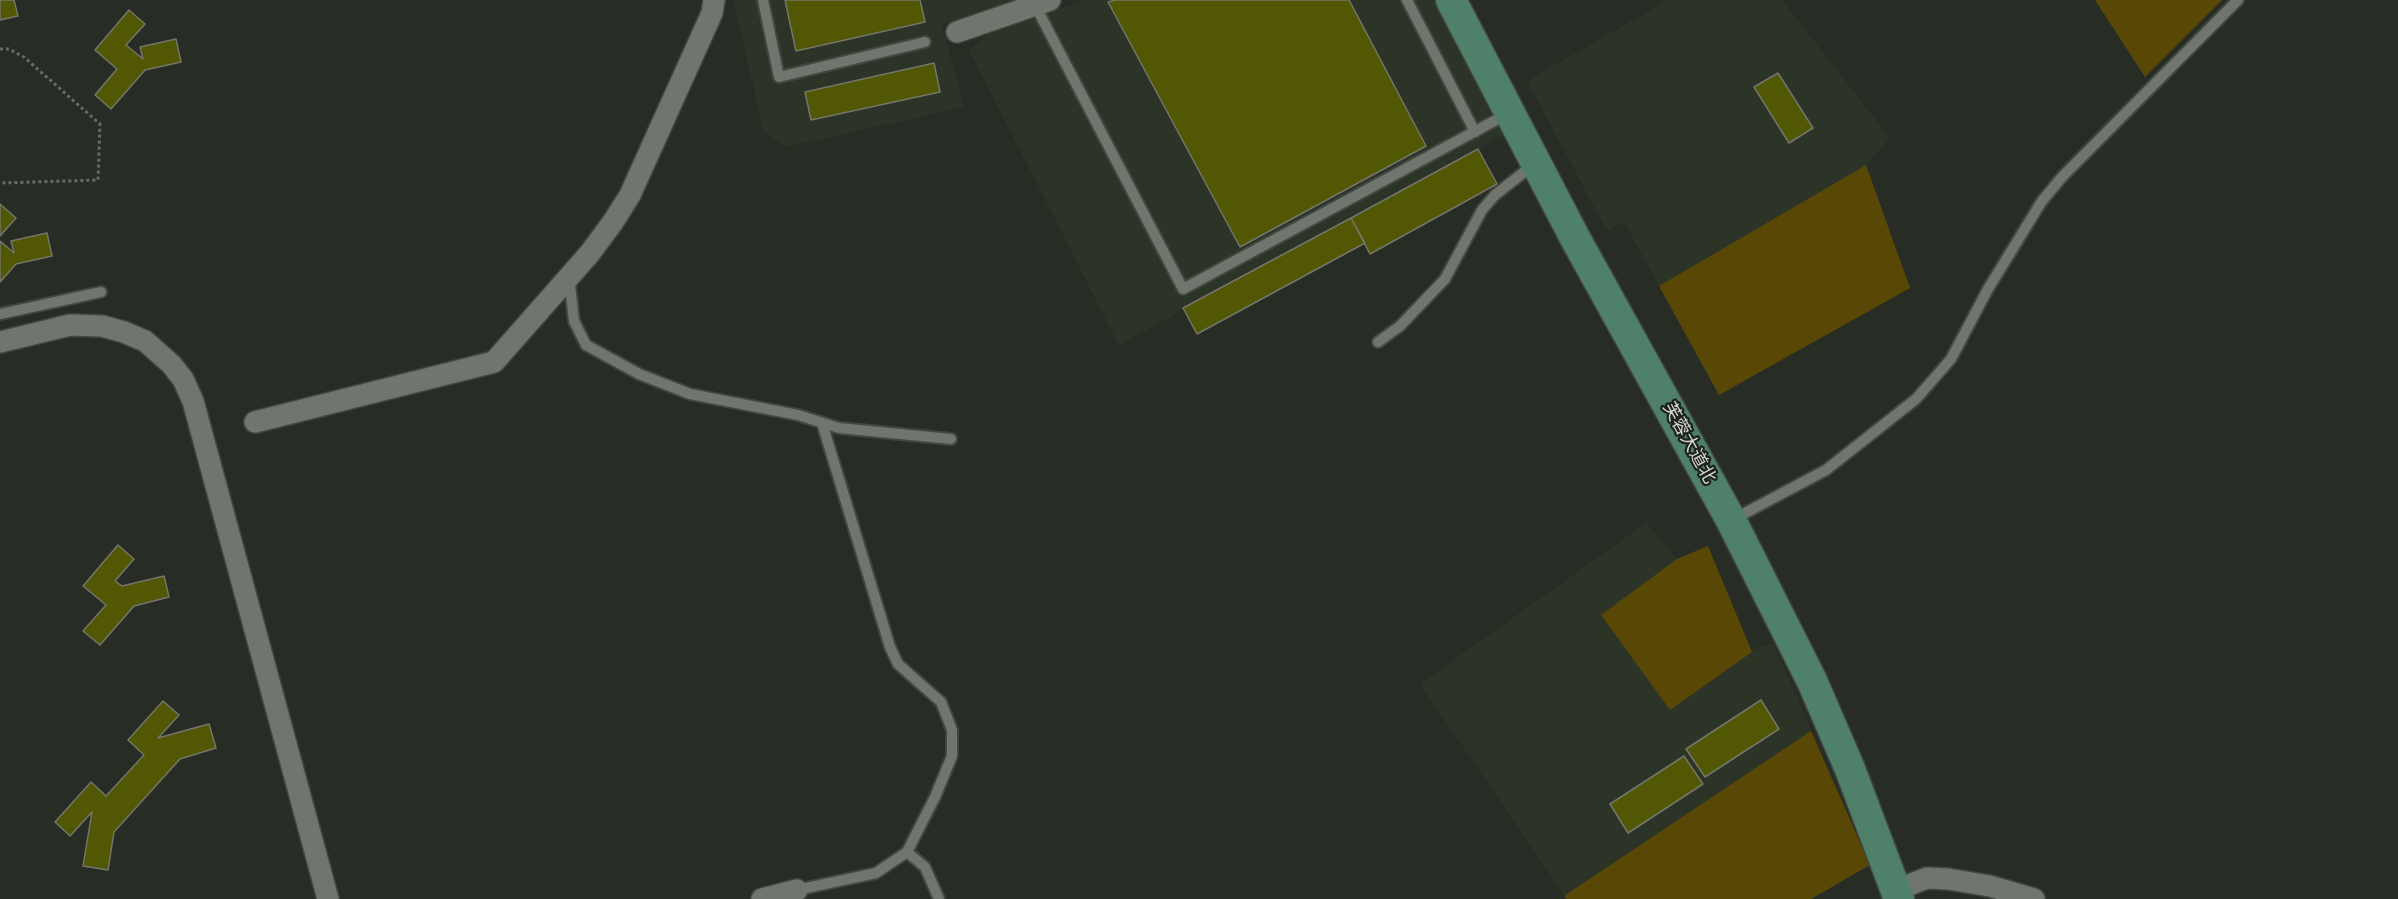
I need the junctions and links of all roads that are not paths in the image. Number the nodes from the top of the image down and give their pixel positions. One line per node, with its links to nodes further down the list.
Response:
1 (714, 0): 12 (street)
2 (763, 0): 8 (lane)
3 (1407, 0): 10 (lane)
4 (1451, 0): 9 (main road, 芙蓉大道北)
5 (2238, 0): 20 (lane)
6 (1043, 2): 7 (street); 10 (lane)
7 (957, 32)
8 (925, 42)
9 (1510, 113): 10 (lane); 11 (main road, 芙蓉大道北)
10 (1475, 132)
11 (1536, 163): 16 (lane); 20 (main road, 芙蓉大道北)
12 (569, 276): 17 (street); 18 (lane)
13 (101, 292): 14 (lane)
14 (0, 314)
15 (0, 342): 24 (street)
16 (1378, 342)
17 (255, 422)
18 (822, 423): 19 (lane); 21 (lane)
19 (951, 439)
20 (1731, 520): 23 (main road, 芙蓉大道北)
21 (907, 852): 22 (lane); 26 (lane)
22 (797, 890): 25 (street)
23 (1898, 894): 27 (street)
24 (328, 899)
25 (762, 899)
26 (939, 899)
27 (2034, 899)

